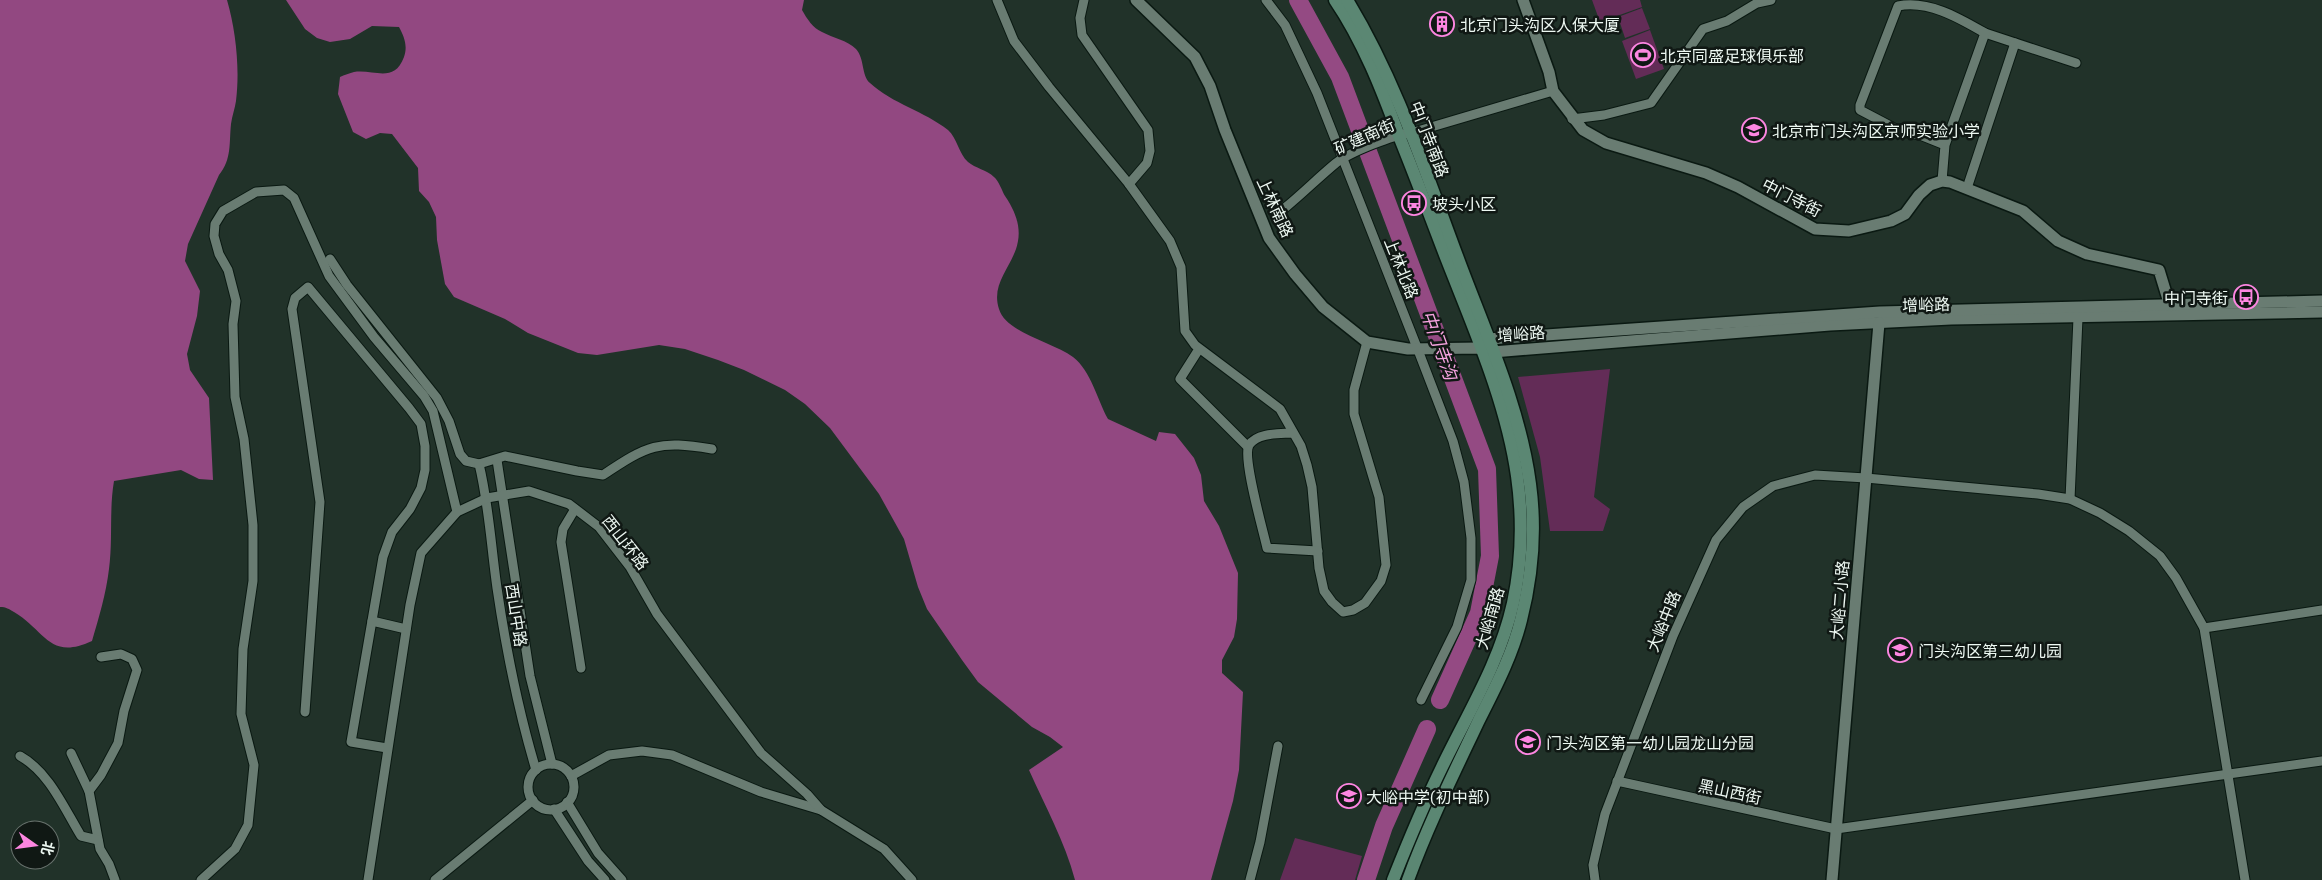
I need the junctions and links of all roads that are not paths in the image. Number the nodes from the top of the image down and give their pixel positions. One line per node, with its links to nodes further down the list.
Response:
1 (997, 0): 18 (street)
2 (1084, 0): 18 (street)
3 (1136, 0): 27 (street, 上林南路)
4 (1266, 0): 16 (street, 上林北路)
5 (1335, 0): 14 (main road, 中门寺南路)
6 (1347, 0): 14 (main road, 中门寺南路)
7 (1523, 0): 12 (street, 中门寺街)
8 (1771, 0): 13 (street)
9 (1985, 33): 10 (street); 15 (street); 15 (street)
10 (2015, 43): 11 (street); 19 (street)
11 (2076, 63)
12 (1553, 92): 13 (street, 中门寺街); 14 (street, 矿建南街)
13 (1572, 119): 17 (street, 中门寺街)
14 (1405, 134): 16 (street, 矿建南街); 28 (main road, 中门寺南路)
15 (1945, 145): 17 (street)
16 (1342, 160): 20 (street, 矿建南街); 30 (street, 上林北路)
17 (1942, 181): 19 (street)
18 (1129, 184): 29 (street)
19 (1967, 188): 23 (street)
20 (1286, 207)
21 (330, 259): 36 (street)
22 (2322, 301): 23 (street, 增峪路)
23 (2170, 306): 28 (street, 增峪路)
24 (2322, 312): 25 (street, 增峪路)
25 (2078, 318): 26 (street, 增峪路); 40 (street)
26 (1879, 323): 31 (street, 增峪路); 37 (street, 大峪二小路)
27 (1367, 342): 30 (street, 上林南路); 43 (street)
28 (1484, 344): 30 (street, 上林南路); 31 (main road, 中门寺南路); 77 (main road, 大峪南路)
29 (1199, 349): 32 (street); 33 (street)
30 (1418, 350): 50 (street, 上林北路)
31 (1493, 352): 78 (main road, 大峪南路)
32 (1293, 433): 33 (street); 43 (street)
33 (1248, 447): 43 (street)
34 (712, 449): 35 (street)
35 (497, 460): 36 (street); 38 (street, 西山中路)
36 (479, 464): 39 (street, 西山中路)
37 (1866, 478): 40 (street, 大峪中路); 61 (street, 大峪中路); 67 (street, 大峪二小路)
38 (503, 496): 39 (street, 西山环路); 41 (street, 西山环路); 57 (street, 西山中路)
39 (487, 498): 42 (street, 西山环路); 58 (street, 西山中路)
40 (2070, 499): 46 (street, 大峪中路)
41 (575, 509): 49 (street); 66 (street, 西山环路)
42 (458, 512): 47 (street, 西山环路); 70 (street)
43 (1318, 551)
44 (2322, 610): 46 (street)
45 (372, 621): 47 (street); 51 (street); 53 (street)
46 (2204, 628): 59 (street, 大峪中路)
47 (406, 629): 53 (street, 西山环路)
48 (101, 657): 62 (street)
49 (581, 668)
50 (1421, 700)
51 (305, 712)
52 (1278, 746): 76 (street)
53 (387, 748): 71 (street, 西山环路)
54 (71, 753): 62 (street)
55 (20, 756): 68 (street)
56 (2322, 761): 59 (street)
57 (552, 764): 58 (street); 60 (street)
58 (536, 770): 63 (street)
59 (2228, 775): 67 (street); 81 (street, 大峪中路)
60 (571, 776): 64 (street); 66 (street)
61 (1618, 782): 67 (street, 黑山西街); 79 (street, 大峪中路)
62 (89, 791): 68 (street)
63 (532, 800): 65 (street); 72 (street)
64 (567, 802): 65 (street); 74 (street)
65 (554, 809): 73 (street)
66 (821, 810): 75 (street, 西山环路)
67 (1836, 829): 80 (street, 大峪二小路)
68 (98, 840): 69 (street)
69 (115, 880)
70 (201, 880)
71 (368, 880)
72 (435, 880)
73 (605, 880)
74 (622, 880)
75 (912, 880)
76 (1250, 880)
77 (1393, 880)
78 (1408, 880)
79 (1595, 880)
80 (1832, 880)
81 (2245, 880)

